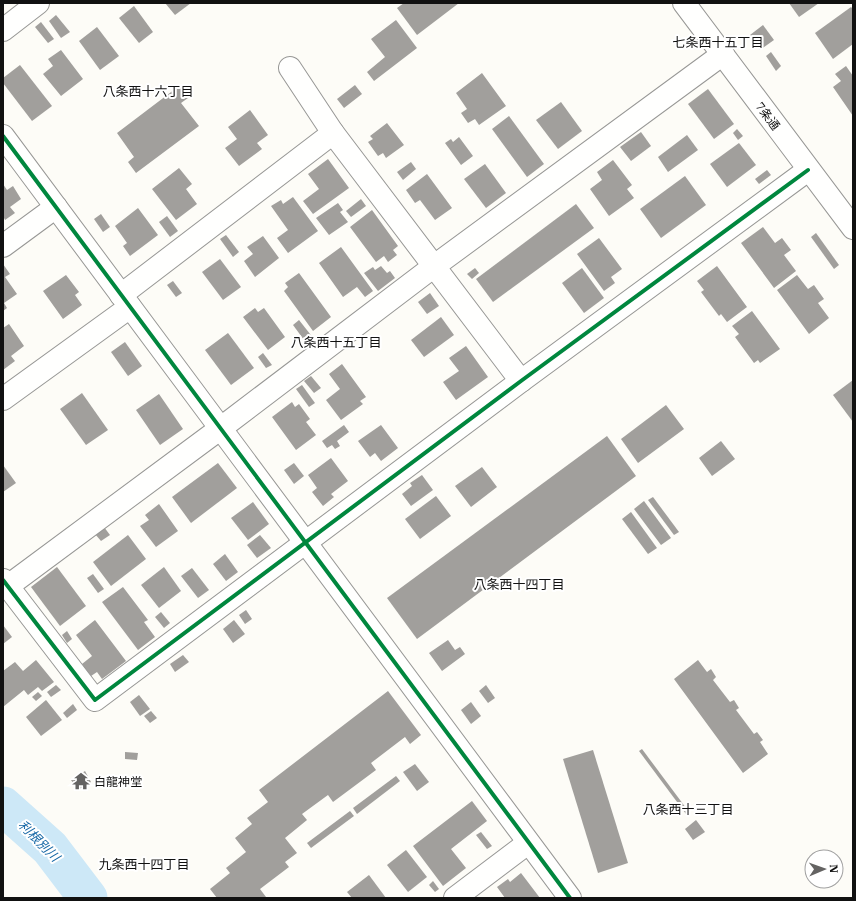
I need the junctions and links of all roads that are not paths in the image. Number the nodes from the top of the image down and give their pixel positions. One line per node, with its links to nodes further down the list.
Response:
1 (38, 3): 3 (street)
2 (684, 3): 4 (street, 7条通)
3 (3, 30)
4 (723, 54): 8 (street, 7条通); 12 (street)
5 (290, 68): 6 (street)
6 (333, 133): 12 (street); 13 (street)
7 (3, 136): 9 (street)
8 (808, 170): 10 (street, 7条通); 14 (street)
9 (56, 207): 11 (street); 13 (street)
10 (853, 228)
11 (3, 246)
12 (433, 267): 14 (street); 16 (street)
13 (126, 301): 15 (street); 16 (street)
14 (521, 381): 17 (street)
15 (3, 399)
16 (221, 428): 17 (street); 18 (street)
17 (305, 544): 18 (street); 19 (street)
18 (6, 583)
19 (528, 843): 20 (street); 21 (street)
20 (455, 898)
21 (570, 898)

